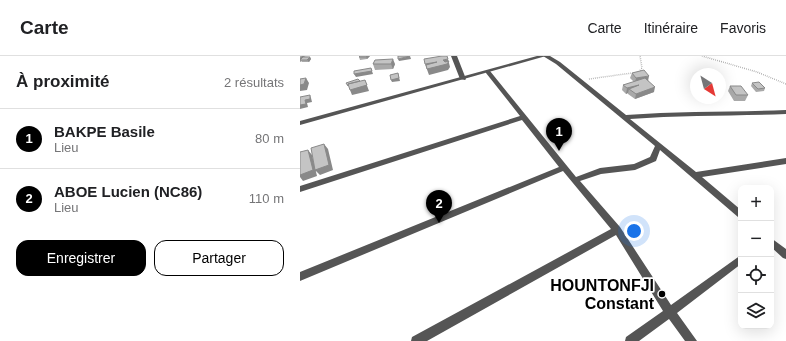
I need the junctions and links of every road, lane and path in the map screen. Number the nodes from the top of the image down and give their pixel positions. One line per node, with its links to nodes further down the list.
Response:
1 (454, 56): 7 (street)
2 (544, 56): 5 (street); 6 (street)
3 (640, 56): 8 (path)
4 (702, 56): 9 (path)
5 (558, 60): 8 (street)
6 (488, 72): 7 (street); 11 (street)
7 (463, 79): 13 (street)
8 (578, 81): 12 (street)
9 (786, 84)
10 (786, 112): 12 (street)
11 (524, 117): 16 (street); 19 (street)
12 (624, 117): 14 (street)
13 (300, 123)
14 (658, 146): 17 (street); 18 (street)
15 (786, 161): 17 (street)
16 (564, 168): 18 (street); 25 (street)
17 (695, 175): 20 (street)
18 (575, 180): 21 (street)
19 (300, 188)
20 (738, 213)
21 (617, 230): 26 (street); 27 (street)
22 (774, 245): 23 (street)
23 (786, 255)
24 (738, 261): 26 (street)
25 (300, 277)
26 (669, 311): 28 (street); 29 (street)
27 (416, 341)
28 (630, 341)
29 (692, 341)

